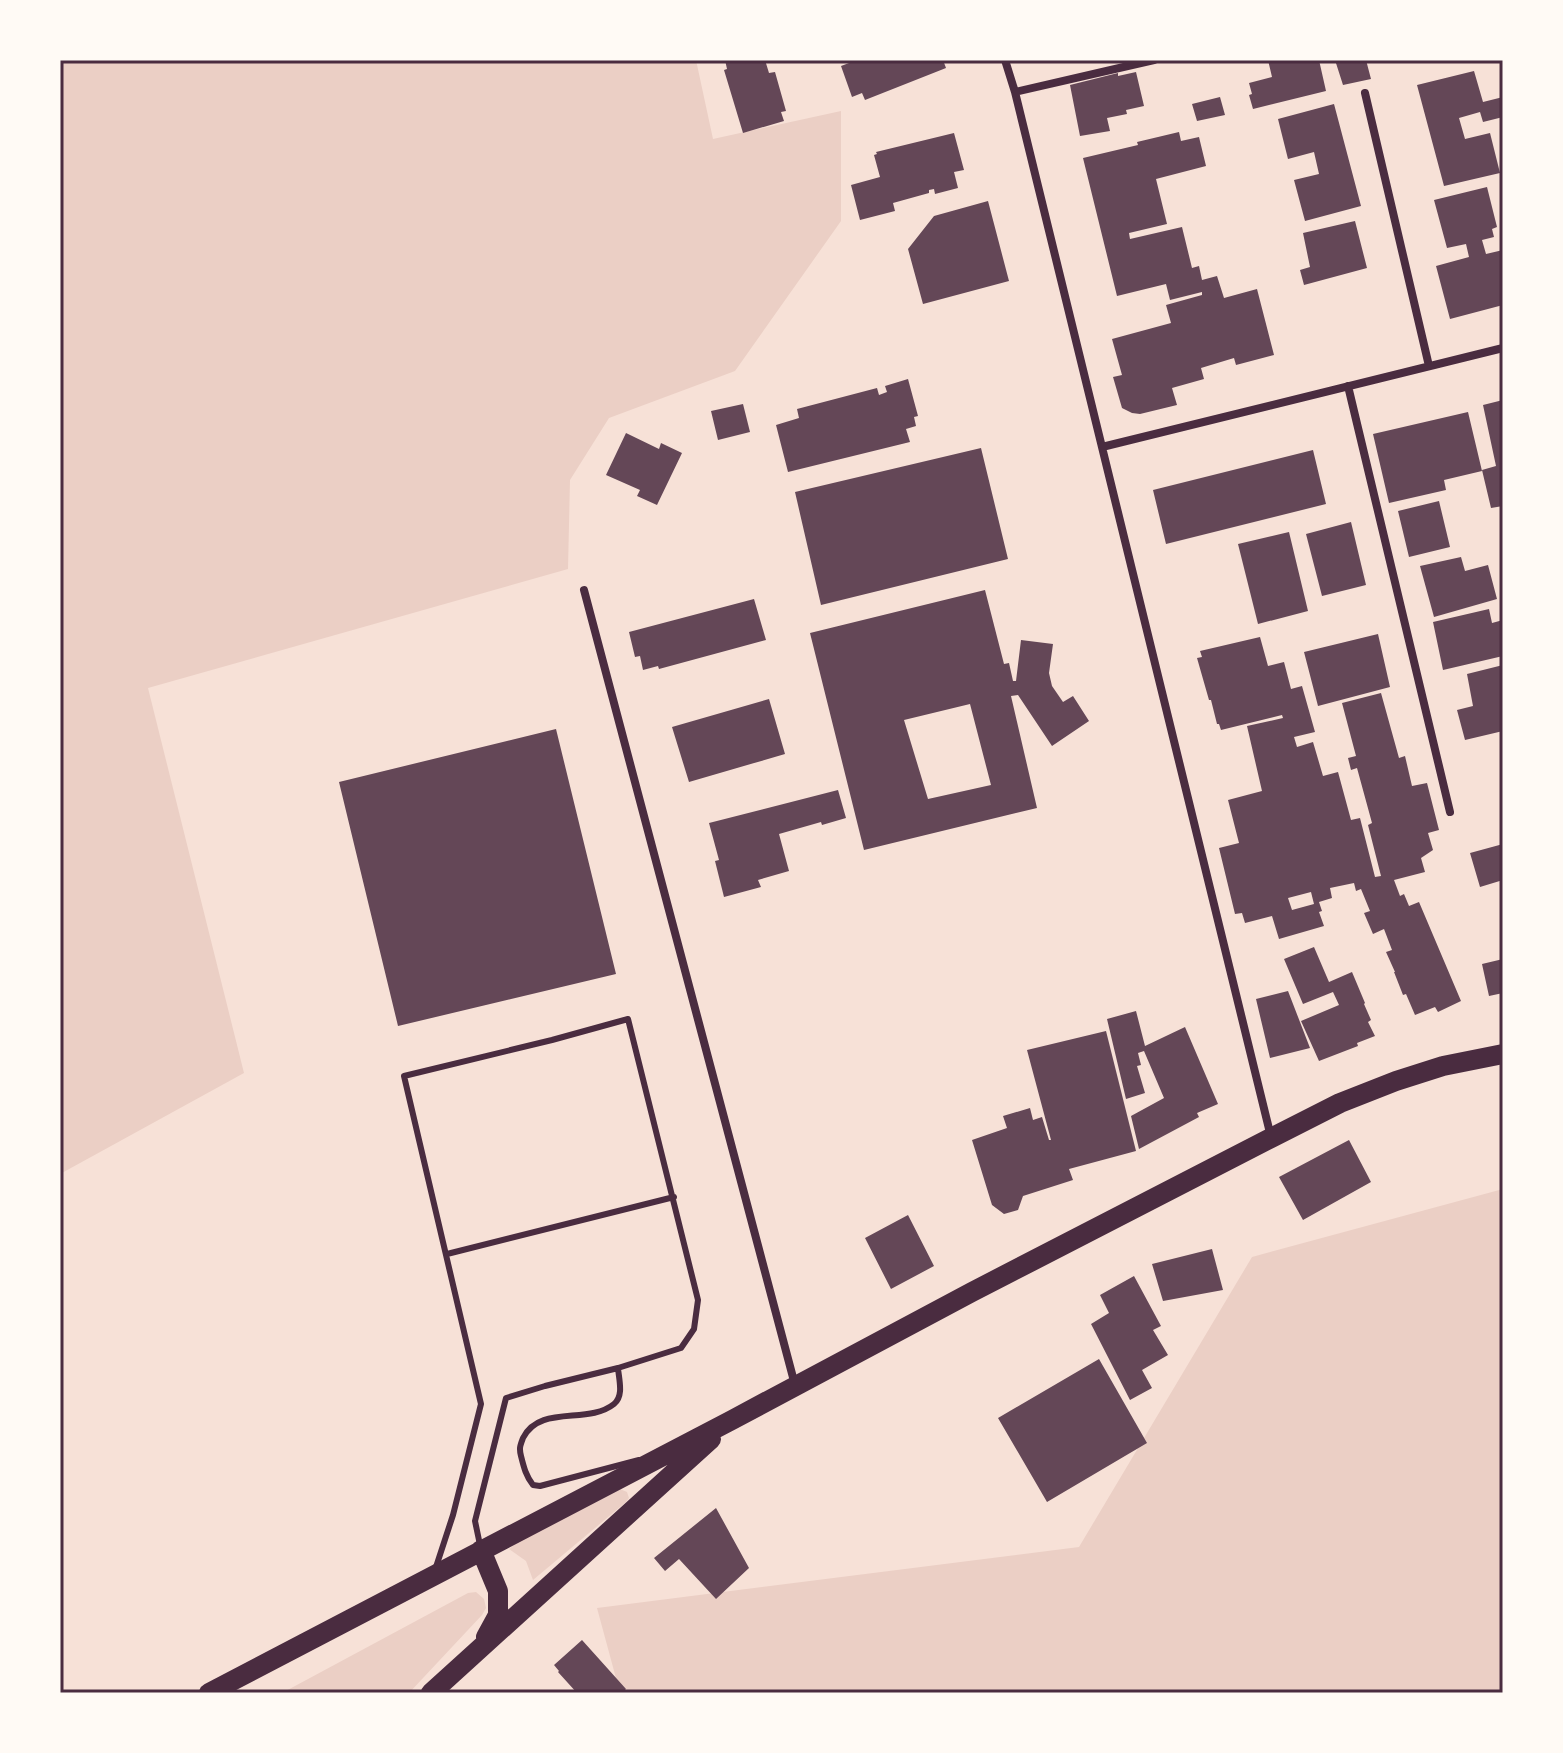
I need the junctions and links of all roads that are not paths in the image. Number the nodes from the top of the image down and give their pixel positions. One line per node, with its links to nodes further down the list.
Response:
1 (1005, 60): 3 (street)
2 (1154, 60): 3 (street)
3 (1015, 92): 8 (street)
4 (1365, 93): 6 (street)
5 (1503, 348): 6 (street)
6 (1429, 366): 7 (street)
7 (1348, 386): 8 (street); 10 (street)
8 (1102, 447): 12 (street)
9 (584, 590): 16 (street)
10 (1450, 812)
11 (1503, 1054): 12 (main road)
12 (1271, 1138): 16 (main road)
13 (674, 1197): 14 (lane); 14 (lane); 15 (lane)
14 (447, 1254): 20 (lane)
15 (618, 1368): 18 (lane); 19 (lane)
16 (795, 1385): 17 (main road)
17 (732, 1420): 18 (main road); 21 (main road)
18 (659, 1458): 19 (main road)
19 (481, 1550): 20 (main road); 21 (main road)
20 (434, 1575): 22 (main road)
21 (480, 1648): 23 (main road)
22 (209, 1693)
23 (431, 1693)

